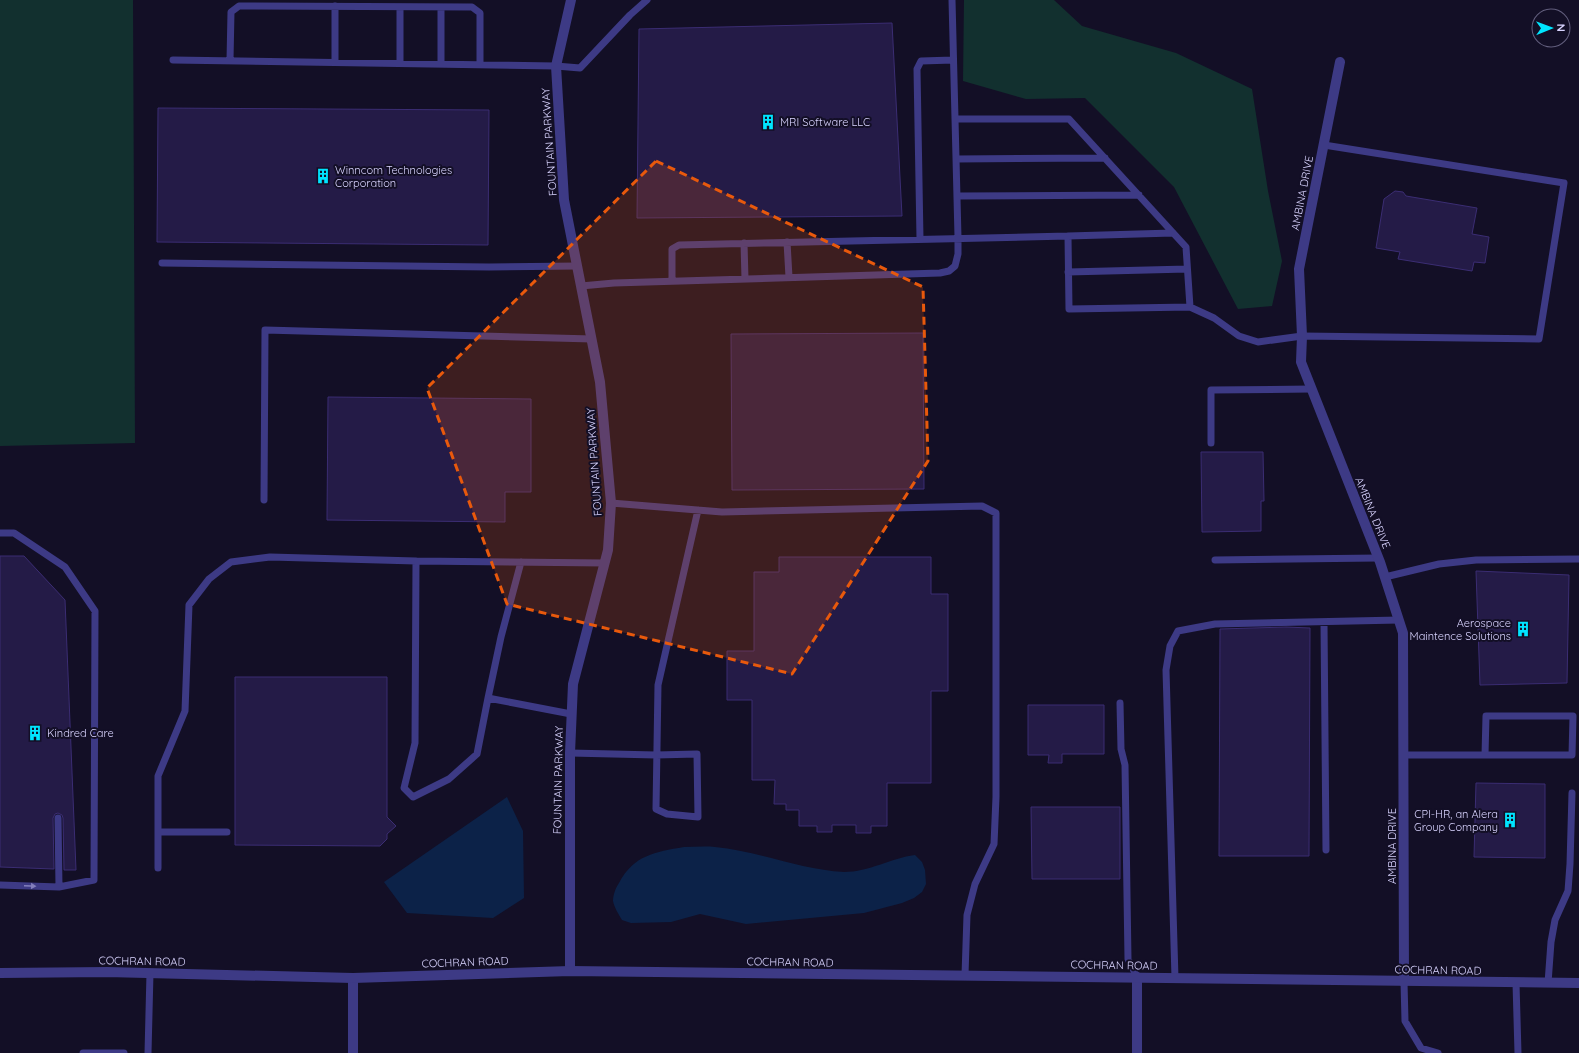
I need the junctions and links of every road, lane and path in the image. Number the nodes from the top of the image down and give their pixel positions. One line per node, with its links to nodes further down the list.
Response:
1 (571, 0): 15 (street, FOUNTAIN PARKWAY)
2 (647, 0): 15 (lane)
3 (952, 0): 9 (lane)
4 (335, 6): 6 (lane); 8 (lane); 10 (lane)
5 (441, 6): 6 (lane); 13 (lane); 14 (lane)
6 (400, 7): 12 (lane)
7 (173, 60): 8 (lane)
8 (230, 60): 10 (lane)
9 (953, 60): 16 (lane); 25 (lane)
10 (335, 62): 12 (lane)
11 (1340, 62): 17 (street, AMBINA DRIVE)
12 (400, 63): 13 (lane)
13 (441, 64): 14 (lane)
14 (480, 65): 15 (lane)
15 (556, 66): 29 (street, FOUNTAIN PARKWAY)
16 (955, 120): 18 (lane); 19 (lane)
17 (1324, 145): 37 (street, AMBINA DRIVE); 37 (lane)
18 (1105, 158): 19 (lane); 20 (lane)
19 (956, 160): 21 (lane)
20 (1139, 195): 21 (lane); 22 (lane)
21 (957, 196): 24 (lane)
22 (1173, 233): 23 (lane); 30 (lane)
23 (1068, 236): 24 (lane); 31 (lane)
24 (958, 237): 25 (lane); 32 (lane)
25 (920, 238): 26 (lane)
26 (787, 242): 27 (lane); 32 (lane)
27 (744, 243): 33 (lane); 34 (lane)
28 (162, 263): 29 (lane)
29 (577, 266): 35 (street, FOUNTAIN PARKWAY)
30 (1187, 269): 31 (lane); 36 (lane)
31 (1068, 272): 36 (lane)
32 (789, 277): 33 (lane)
33 (745, 279): 34 (lane)
34 (672, 281): 35 (lane)
35 (581, 286): 38 (street, FOUNTAIN PARKWAY)
36 (1190, 307): 37 (lane)
37 (1302, 336): 39 (street, AMBINA DRIVE)
38 (592, 339): 41 (lane); 42 (street, FOUNTAIN PARKWAY)
39 (1311, 389): 40 (lane); 45 (street, AMBINA DRIVE)
40 (1211, 443)
41 (264, 500)
42 (611, 502): 43 (lane); 50 (street, FOUNTAIN PARKWAY)
43 (698, 510): 60 (lane); 72 (lane)
44 (0, 533): 68 (lane)
45 (1378, 558): 47 (lane); 51 (street, AMBINA DRIVE)
46 (1579, 559): 51 (lane)
47 (1215, 560)
48 (416, 561): 49 (lane); 54 (lane); 63 (lane)
49 (521, 562): 50 (lane); 54 (lane)
50 (605, 563): 56 (street, FOUNTAIN PARKWAY)
51 (1385, 577): 52 (street, AMBINA DRIVE)
52 (1399, 620): 53 (lane); 58 (street, AMBINA DRIVE)
53 (1324, 622): 65 (lane); 75 (lane)
54 (488, 698): 56 (lane)
55 (1120, 703): 73 (lane)
56 (571, 714): 57 (street, FOUNTAIN PARKWAY)
57 (570, 753): 60 (lane); 69 (street, FOUNTAIN PARKWAY)
58 (1404, 755): 59 (lane); 76 (street, AMBINA DRIVE)
59 (1485, 755): 59 (lane)
60 (656, 756): 60 (lane)
61 (1572, 793): 78 (lane)
62 (58, 818): 68 (lane)
63 (158, 832): 64 (lane); 66 (lane)
64 (227, 832)
65 (1326, 850)
66 (158, 868)
67 (0, 885): 68 (lane, one-way to 68)
68 (59, 887)
69 (570, 971): 72 (street, COCHRAN ROAD); 74 (street, COCHRAN ROAD)
70 (0, 973): 71 (street, COCHRAN ROAD)
71 (150, 973): 74 (street, COCHRAN ROAD); 82 (lane)
72 (965, 976): 73 (street, COCHRAN ROAD)
73 (1137, 977): 75 (street, COCHRAN ROAD); 84 (street)
74 (353, 978): 83 (street)
75 (1175, 978): 76 (street, COCHRAN ROAD)
76 (1404, 982): 77 (street, COCHRAN ROAD); 85 (lane)
77 (1516, 983): 78 (street, COCHRAN ROAD); 86 (lane)
78 (1548, 983): 79 (street, COCHRAN ROAD)
79 (1579, 983)
80 (83, 1053): 81 (lane)
81 (124, 1053)
82 (148, 1053)
83 (353, 1053)
84 (1137, 1053)
85 (1438, 1053)
86 (1518, 1053)

